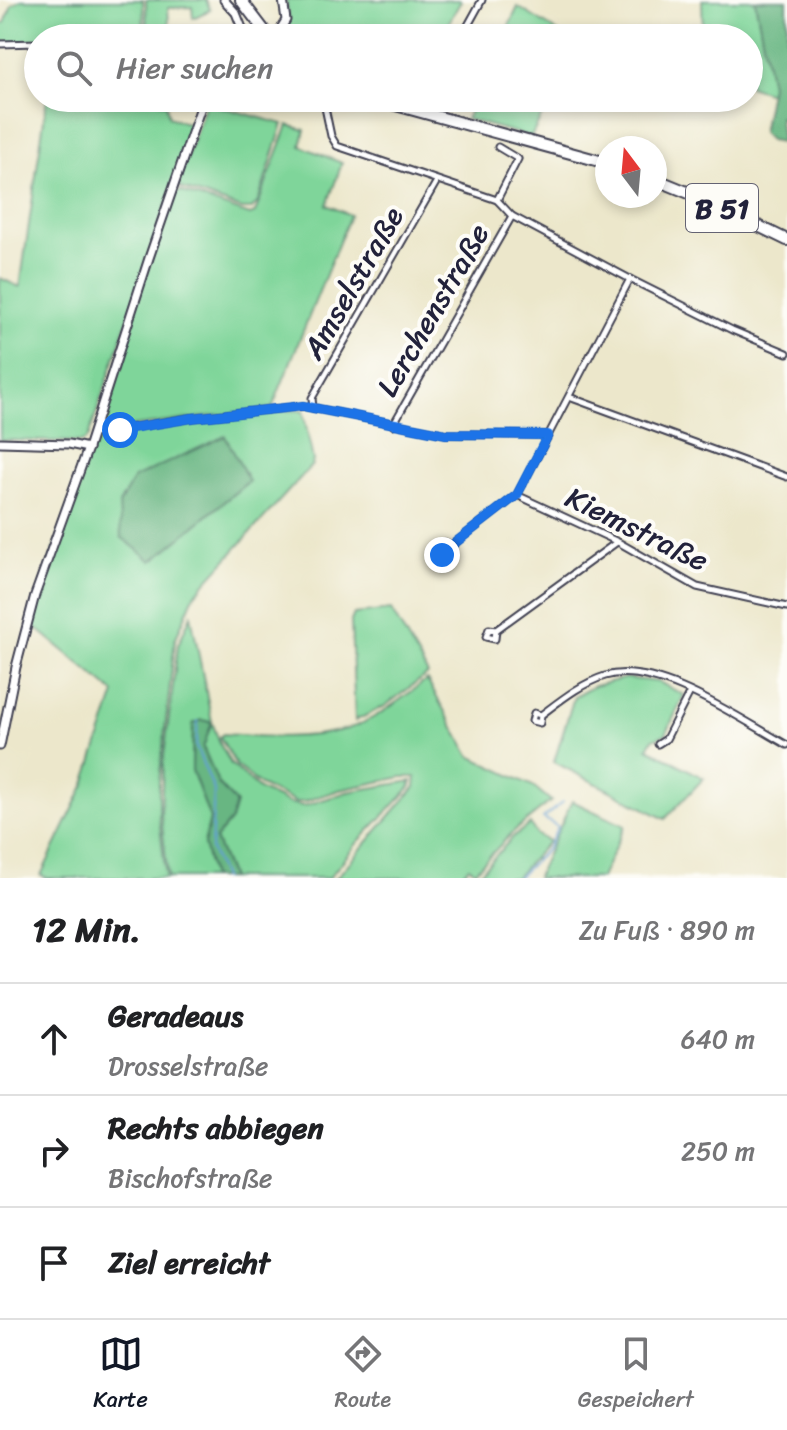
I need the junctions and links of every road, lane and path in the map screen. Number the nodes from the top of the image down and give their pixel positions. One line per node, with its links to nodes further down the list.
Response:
1 (224, 0): 5 (main road)
2 (283, 0): 7 (main road)
3 (482, 0): 8 (street)
4 (244, 2): 6 (highway)
5 (240, 24)
6 (260, 24)
7 (283, 24)
8 (469, 24)
9 (24, 43): 10 (street)
10 (0, 44)
11 (199, 112): 26 (main road)
12 (326, 112): 16 (street)
13 (421, 112): 15 (highway)
14 (498, 147): 18 (street)
15 (595, 160)
16 (437, 181): 18 (street); 24 (street, Amselstraße)
17 (667, 184): 20 (highway, B 51)
18 (497, 200): 19 (street)
19 (512, 216): 21 (street); 25 (street, Lerchenstraße)
20 (787, 240)
21 (630, 279): 22 (street); 23 (street)
22 (787, 353)
23 (569, 397): 27 (street); 30 (street)
24 (313, 408): 25 (street); 26 (street)
25 (393, 425): 27 (street)
26 (92, 435): 29 (main road)
27 (548, 435): 31 (street)
28 (0, 442): 29 (main road)
29 (88, 448): 38 (main road)
30 (787, 477)
31 (517, 495): 32 (street, Kiemstraße); 33 (street)
32 (618, 542): 34 (street, Kiemstraße); 35 (street)
33 (451, 546)
34 (787, 607)
35 (496, 630)
36 (690, 692): 37 (street); 39 (street); 40 (street)
37 (541, 715)
38 (1, 728): 41 (main road)
39 (658, 744)
40 (787, 745)
41 (0, 746)

